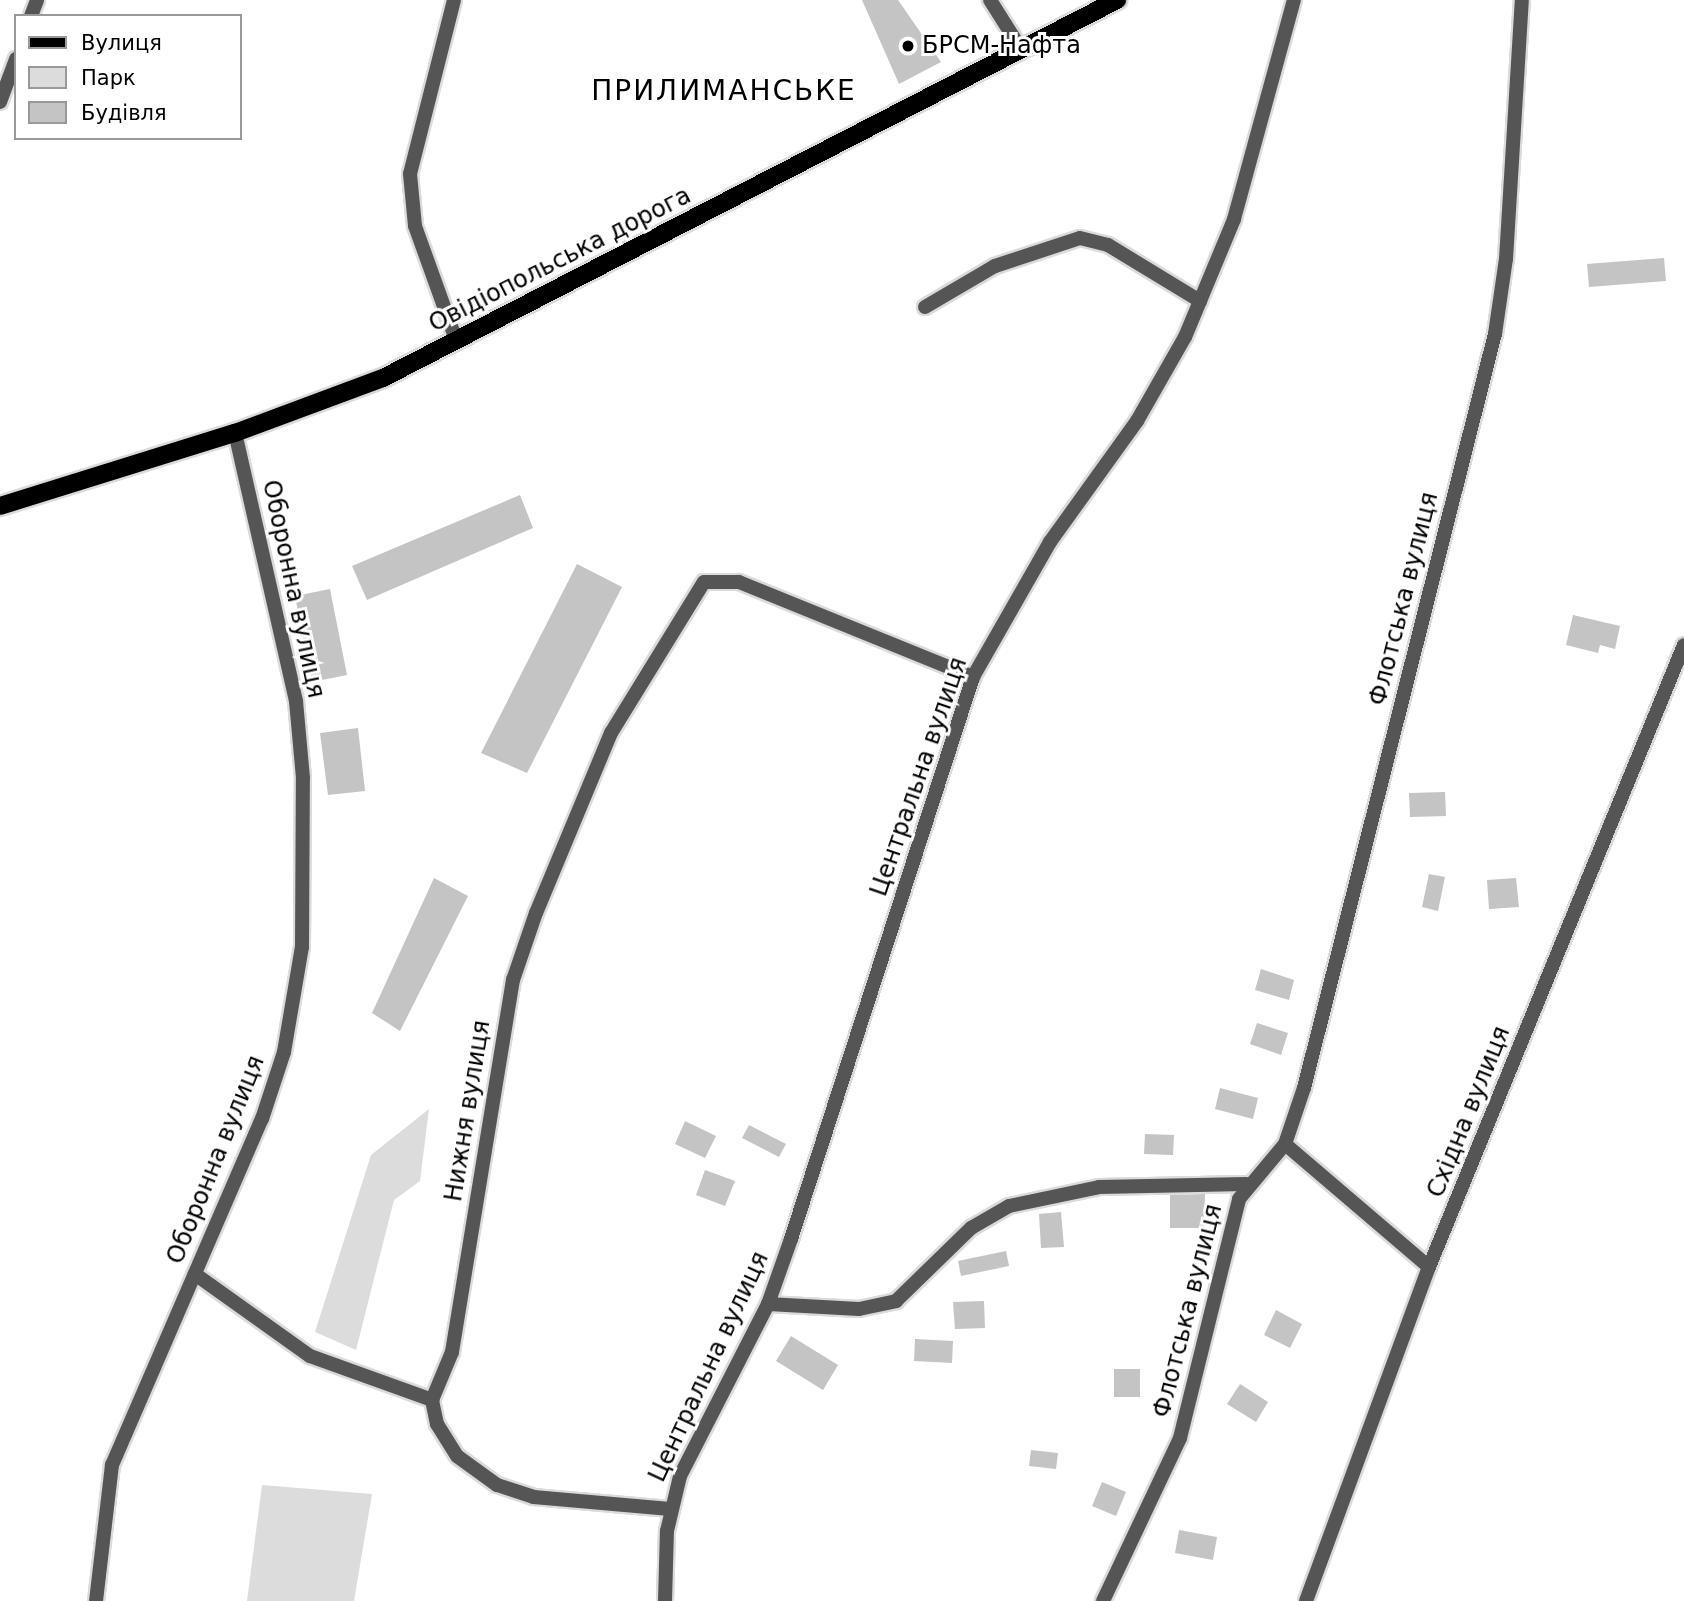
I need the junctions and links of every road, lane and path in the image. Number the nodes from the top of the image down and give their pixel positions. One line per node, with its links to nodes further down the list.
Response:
1 (454, 0): 11 (street)
2 (990, 0): 6 (street)
3 (1117, 0): 6 (main road, Овідіопольська дорога)
4 (1294, 0): 9 (street, Центральна вулиця)
5 (1522, 0): 16 (street, Флотська вулиця)
6 (1021, 49): 11 (main road, Овідіопольська дорога)
7 (14, 64): 8 (street)
8 (0, 102)
9 (1200, 301): 10 (street); 15 (street, Центральна вулиця)
10 (925, 307)
11 (456, 340): 12 (main road, Овідіопольська дорога)
12 (234, 433): 13 (main road, Овідіопольська дорога); 19 (street, Оборонна вулиця)
13 (0, 506)
14 (1684, 645): 18 (street, Східна вулиця)
15 (973, 677): 20 (street, Центральна вулиця); 21 (street, Нижня вулиця)
16 (1285, 1144): 17 (street, Флотська вулиця); 18 (street)
17 (1246, 1184): 20 (street, Флотська вулиця); 25 (street, Флотська вулиця)
18 (1429, 1266): 26 (street, Східна вулиця)
19 (195, 1274): 21 (street); 23 (street, Оборонна вулиця)
20 (768, 1304): 22 (street, Центральна вулиця)
21 (432, 1400): 22 (street)
22 (670, 1509): 24 (street, Центральна вулиця)
23 (96, 1601)
24 (665, 1601)
25 (1103, 1601)
26 (1306, 1601)

